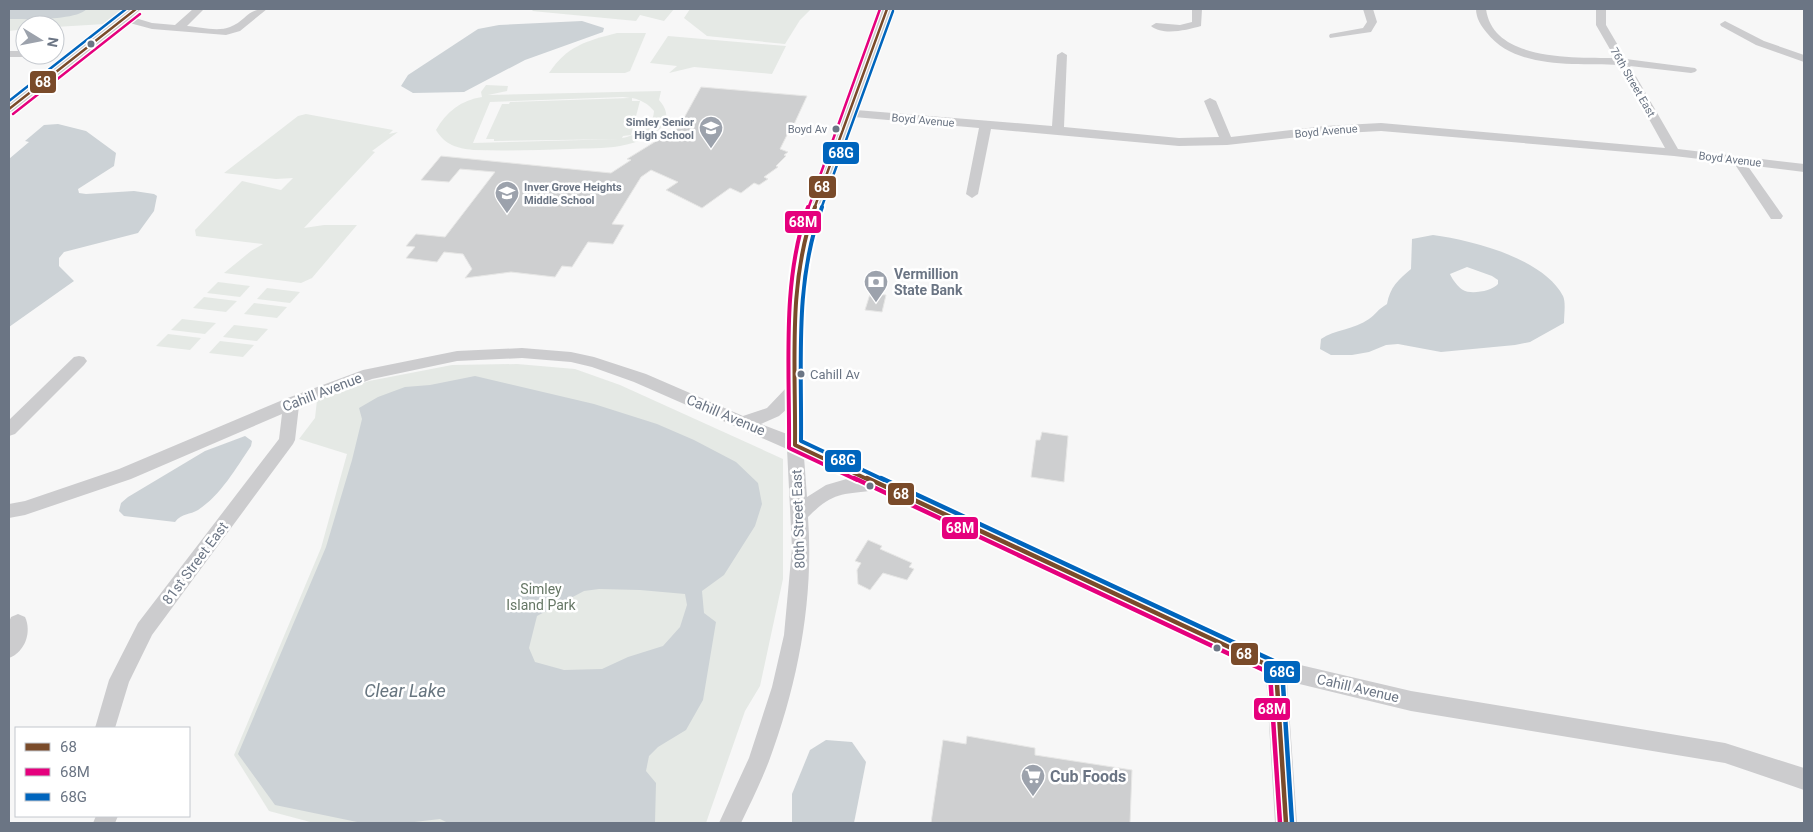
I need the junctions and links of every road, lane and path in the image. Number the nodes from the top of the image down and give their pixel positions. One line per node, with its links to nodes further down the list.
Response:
1 (136, 9): 9 (street)
2 (199, 9): 12 (street)
3 (262, 9): 12 (street)
4 (887, 9): 22 (street, 80th Street East)
5 (1197, 9): 11 (street)
6 (1368, 9): 13 (street)
7 (1481, 9): 18 (street)
8 (1601, 9): 18 (street, 76th Street East)
9 (123, 18): 12 (street); 15 (street)
10 (1725, 24): 17 (street)
11 (1156, 26)
12 (178, 28)
13 (1334, 36)
14 (65, 55): 15 (street)
15 (77, 55): 21 (street)
16 (1062, 55): 24 (street)
17 (1804, 59)
18 (1622, 62): 19 (street); 26 (street, 76th Street East)
19 (1691, 70)
20 (1210, 101): 25 (street)
21 (9, 109)
22 (848, 113): 23 (street, Boyd Avenue); 32 (street, 80th Street East)
23 (986, 125): 24 (street, Boyd Avenue); 29 (street)
24 (1058, 130): 25 (street, Boyd Avenue)
25 (1227, 141): 26 (street, Boyd Avenue)
26 (1674, 152): 27 (street, Boyd Avenue)
27 (1737, 159): 28 (street, Boyd Avenue); 30 (street)
28 (1804, 168)
29 (972, 194)
30 (1776, 216)
31 (78, 361): 35 (street)
32 (796, 388): 34 (street); 36 (street, 80th Street East)
33 (291, 403): 34 (street, Cahill Avenue); 38 (street, Cahill Avenue); 43 (street, 81st Street East)
34 (743, 422): 36 (street, Cahill Avenue)
35 (9, 430)
36 (795, 445): 37 (street, Cahill Avenue); 39 (street, 80th Street East)
37 (878, 484): 39 (street); 42 (street, Cahill Avenue)
38 (9, 511)
39 (799, 515): 45 (street, 80th Street East)
40 (18, 623): 41 (street)
41 (9, 649)
42 (1276, 669): 44 (street, Cahill Avenue); 46 (street)
43 (105, 727)
44 (1804, 779)
45 (730, 823)
46 (1286, 823)

